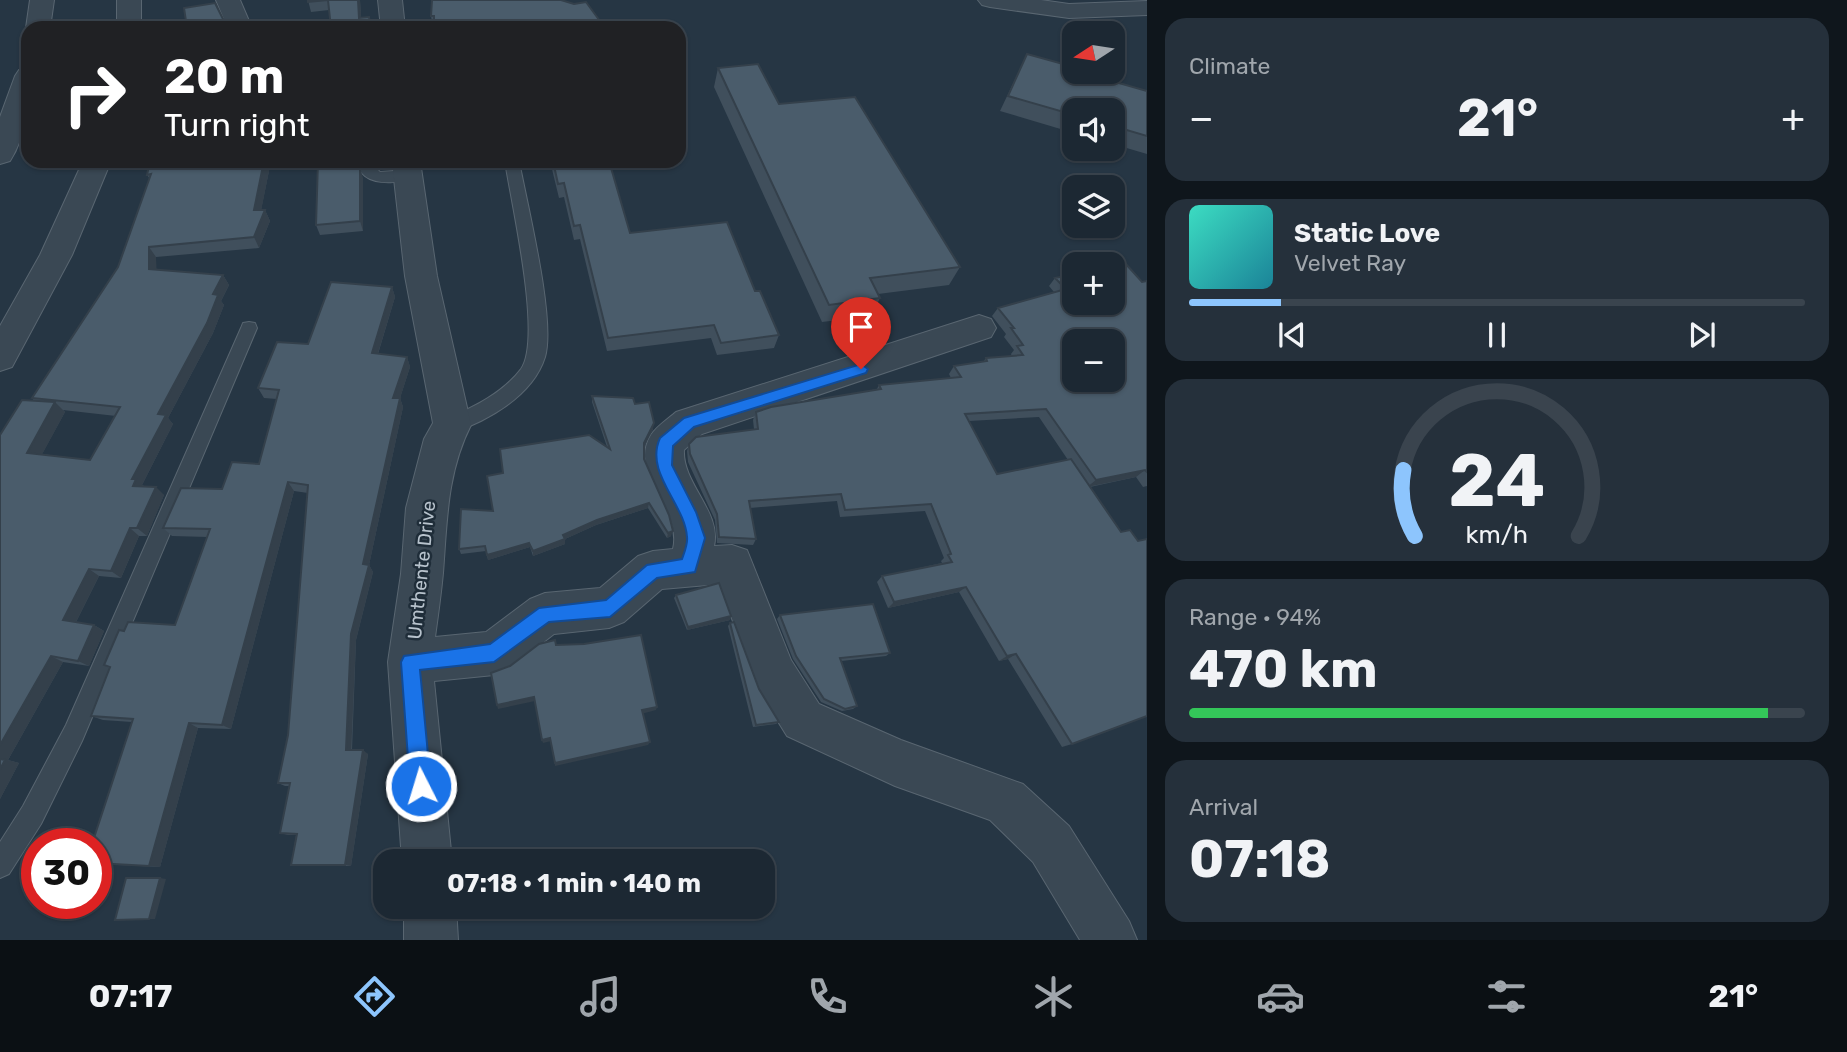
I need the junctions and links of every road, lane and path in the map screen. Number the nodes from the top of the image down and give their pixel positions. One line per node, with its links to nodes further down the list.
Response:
1 (42, 0): 7 (street)
2 (129, 0): 8 (street)
3 (228, 0): 9 (street)
4 (390, 0): 10 (street)
5 (990, 0): 6 (street)
6 (1147, 8)
7 (39, 21)
8 (129, 21)
9 (237, 21)
10 (392, 21)
11 (21, 96): 12 (street)
12 (0, 155)
13 (94, 168): 19 (street)
14 (365, 168): 15 (lane)
15 (407, 168): 20 (street)
16 (513, 168): 20 (lane)
17 (249, 328): 24 (lane)
18 (979, 328): 21 (street)
19 (0, 357)
20 (452, 425): 22 (street, Umthente Drive)
21 (689, 566): 22 (street); 27 (street)
22 (410, 662): 23 (street, Umthente Drive)
23 (425, 849)
24 (0, 865)
25 (430, 919): 26 (street)
26 (431, 940)
27 (1110, 940)

